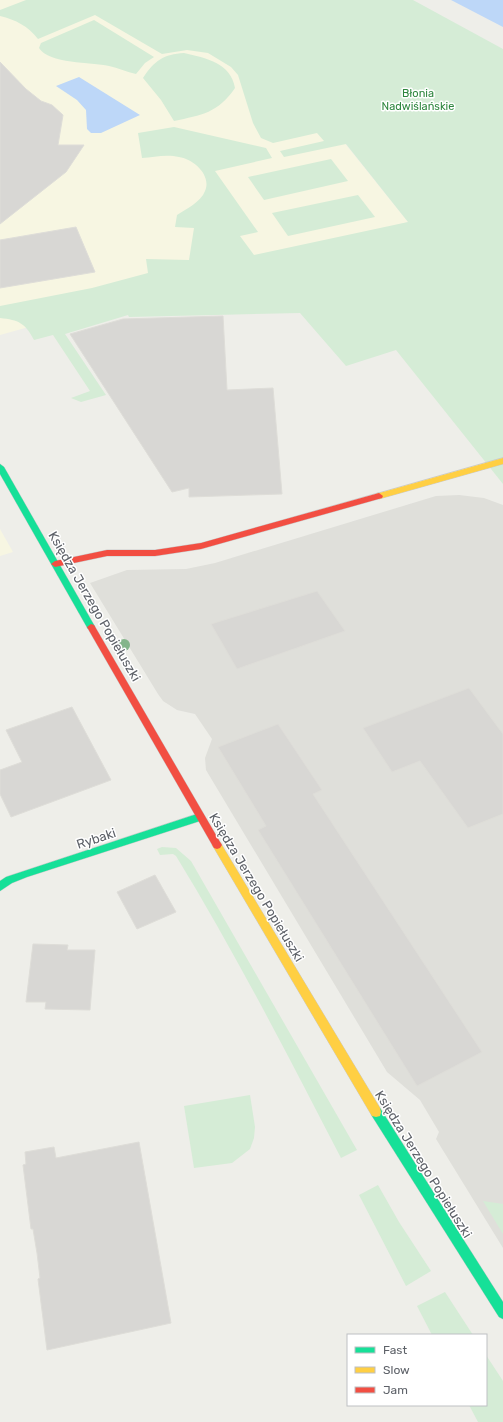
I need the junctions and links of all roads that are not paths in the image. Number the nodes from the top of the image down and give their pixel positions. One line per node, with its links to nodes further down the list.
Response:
1 (503, 461): 3 (street)
2 (0, 467): 3 (street, Księdza Jerzego Popiełuszki)
3 (55, 564): 4 (street, Księdza Jerzego Popiełuszki)
4 (200, 817): 5 (street, Rybaki); 6 (street, Księdza Jerzego Popiełuszki)
5 (0, 887)
6 (503, 1313)

